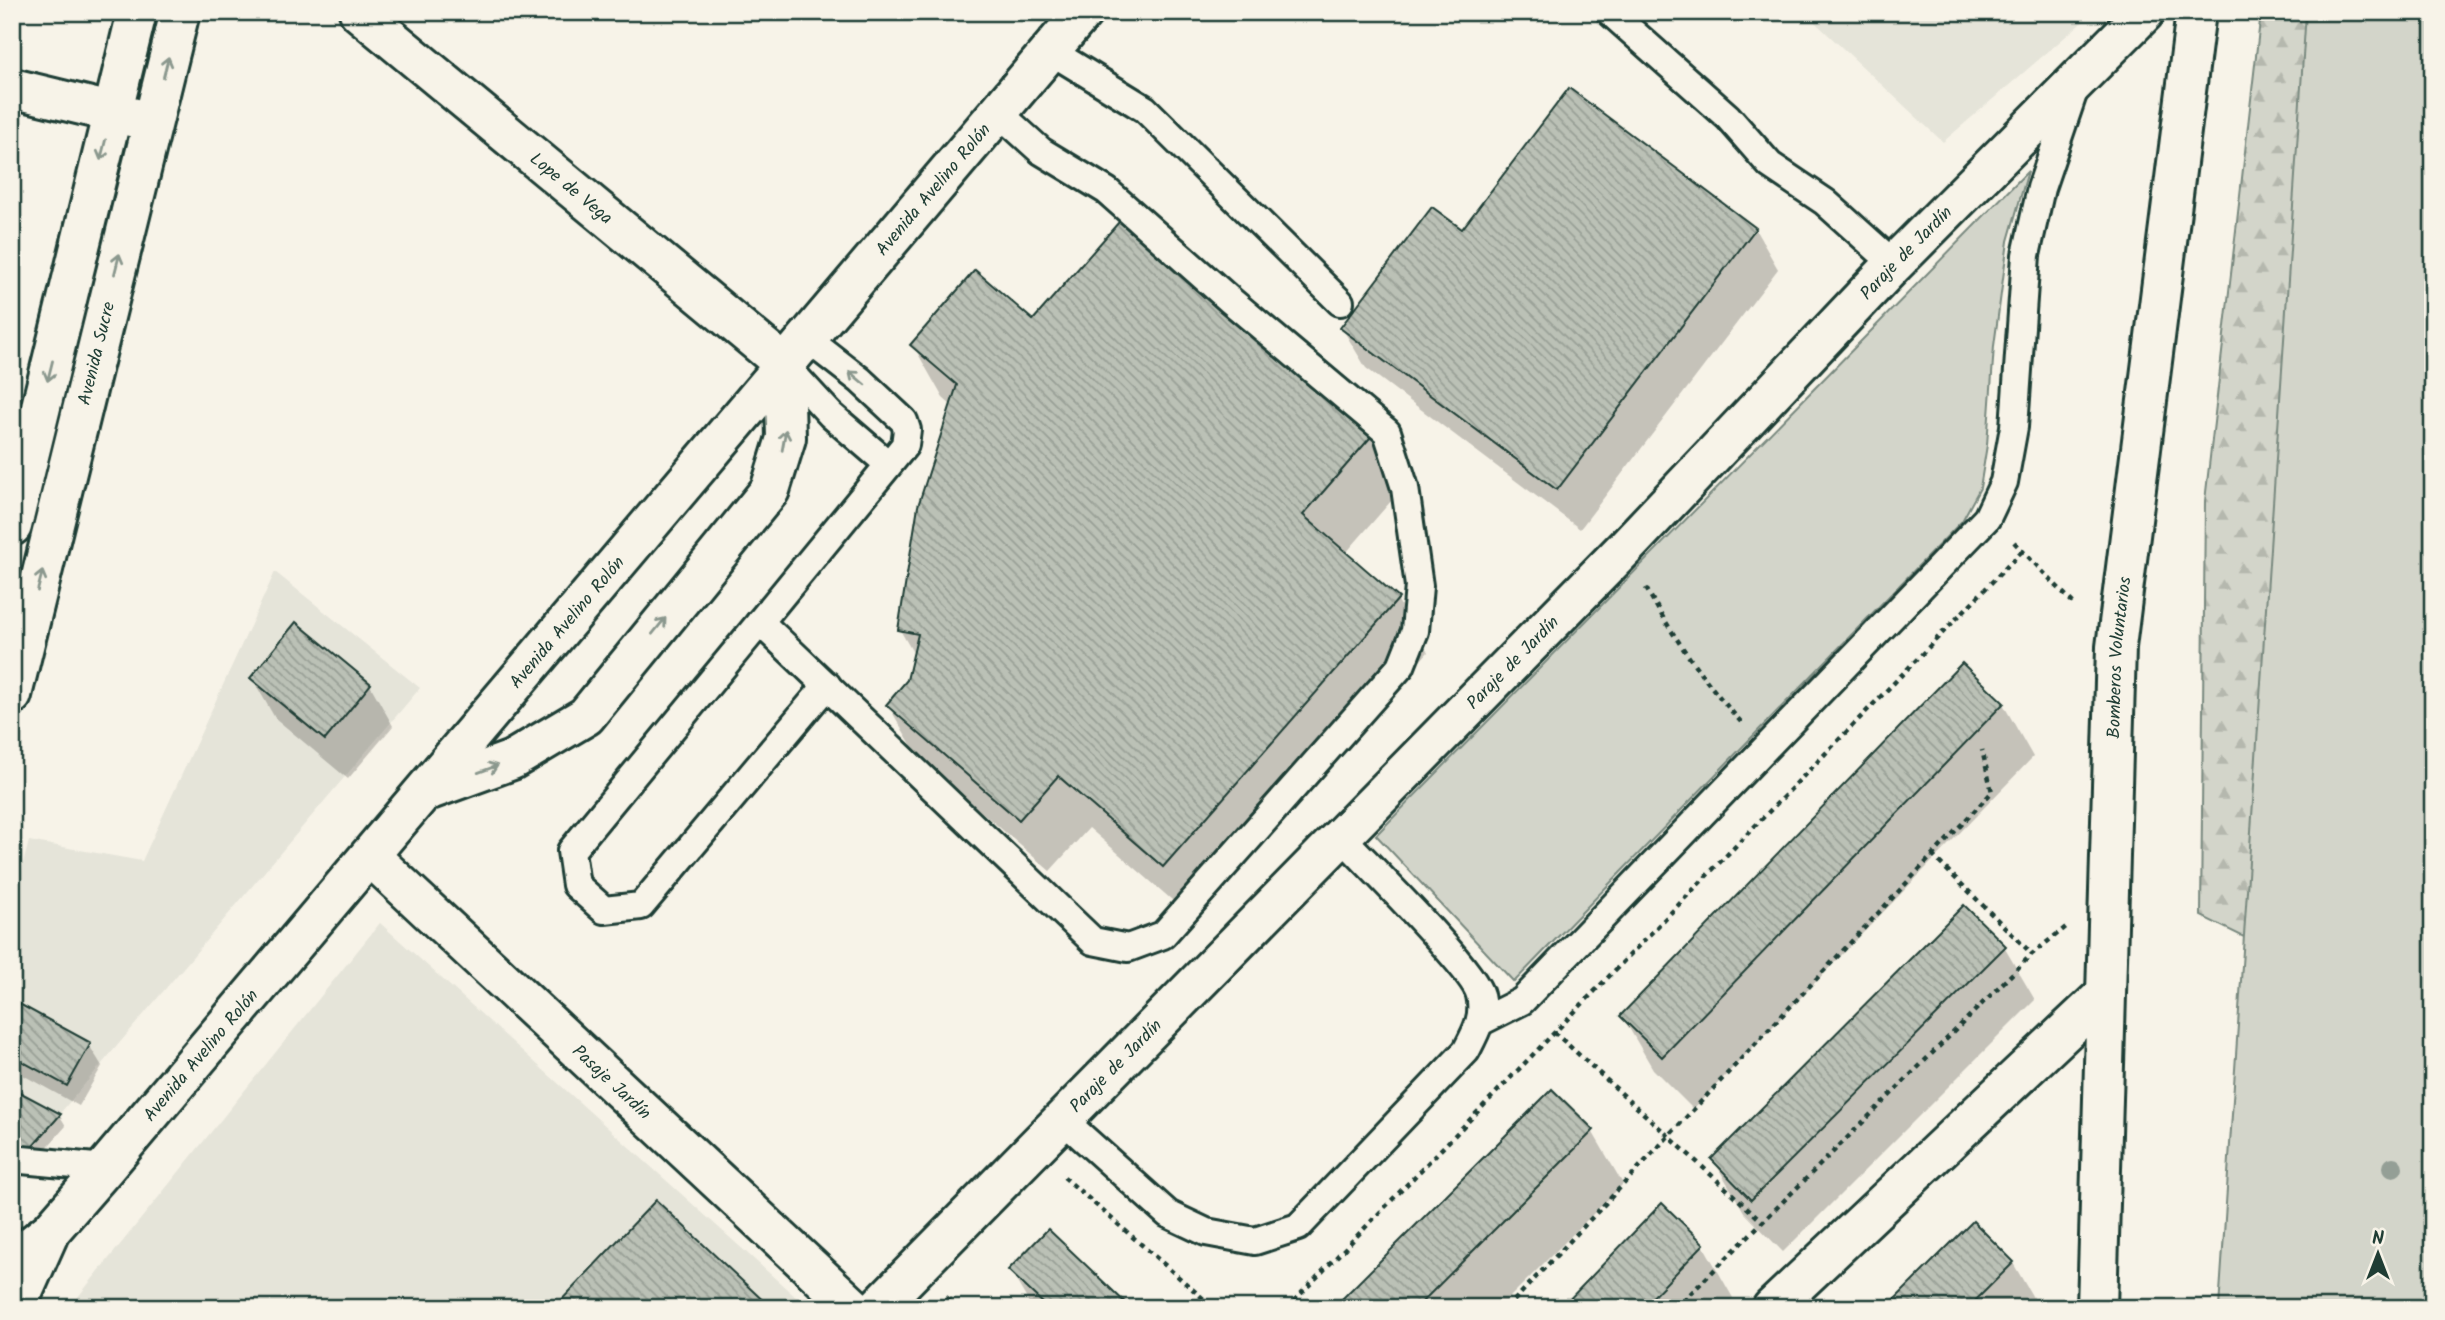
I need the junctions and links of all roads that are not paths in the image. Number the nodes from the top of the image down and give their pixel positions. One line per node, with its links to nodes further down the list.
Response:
1 (137, 12): 11 (street)
2 (180, 12): 13 (street, Avenida Sucre, one-way to 2)
3 (359, 12): 16 (street, Lope de Vega)
4 (1083, 12): 8 (street, Avenida Avelino Rolón)
5 (1610, 12): 14 (lane)
6 (2145, 12): 9 (street, Paraje de Jardín)
7 (2196, 12): 25 (street, Bomberos Voluntarios)
8 (1052, 52): 12 (street, Avenida Avelino Rolón); 15 (lane)
9 (2076, 83): 14 (street, Paraje de Jardín); 26 (lane)
10 (12, 89): 11 (street)
11 (112, 113): 13 (street); 18 (street, one-way to 18)
12 (999, 113): 16 (street, Avenida Avelino Rolón); 20 (lane)
13 (152, 122): 21 (street, Avenida Sucre, one-way to 13)
14 (1894, 264): 23 (street, Paraje de Jardín)
15 (1340, 302)
16 (795, 351): 17 (lane); 17 (lane, one-way to 16); 22 (street, Avenida Avelino Rolón); 22 (street, one-way to 16)
17 (888, 464): 19 (lane)
18 (12, 526)
19 (760, 622): 20 (lane); 20 (lane)
20 (827, 685)
21 (12, 695)
22 (424, 792): 24 (street, Avenida Avelino Rolón)
23 (1341, 836): 26 (lane); 27 (street, Paraje de Jardín)
24 (370, 856): 29 (street, Avenida Avelino Rolón); 33 (street, Pasaje Jardín)
25 (2105, 994): 35 (street); 36 (street, Bomberos Voluntarios)
26 (1482, 1021): 27 (lane)
27 (1062, 1119): 34 (street, Paraje de Jardín)
28 (22, 1160): 29 (lane)
29 (105, 1168): 30 (street, Avenida Avelino Rolón)
30 (51, 1230): 31 (street, Avenida Avelino Rolón); 32 (street, Avenida Avelino Rolón)
31 (12, 1261)
32 (16, 1308)
33 (854, 1308)
34 (877, 1308)
35 (1772, 1308)
36 (2097, 1308)

